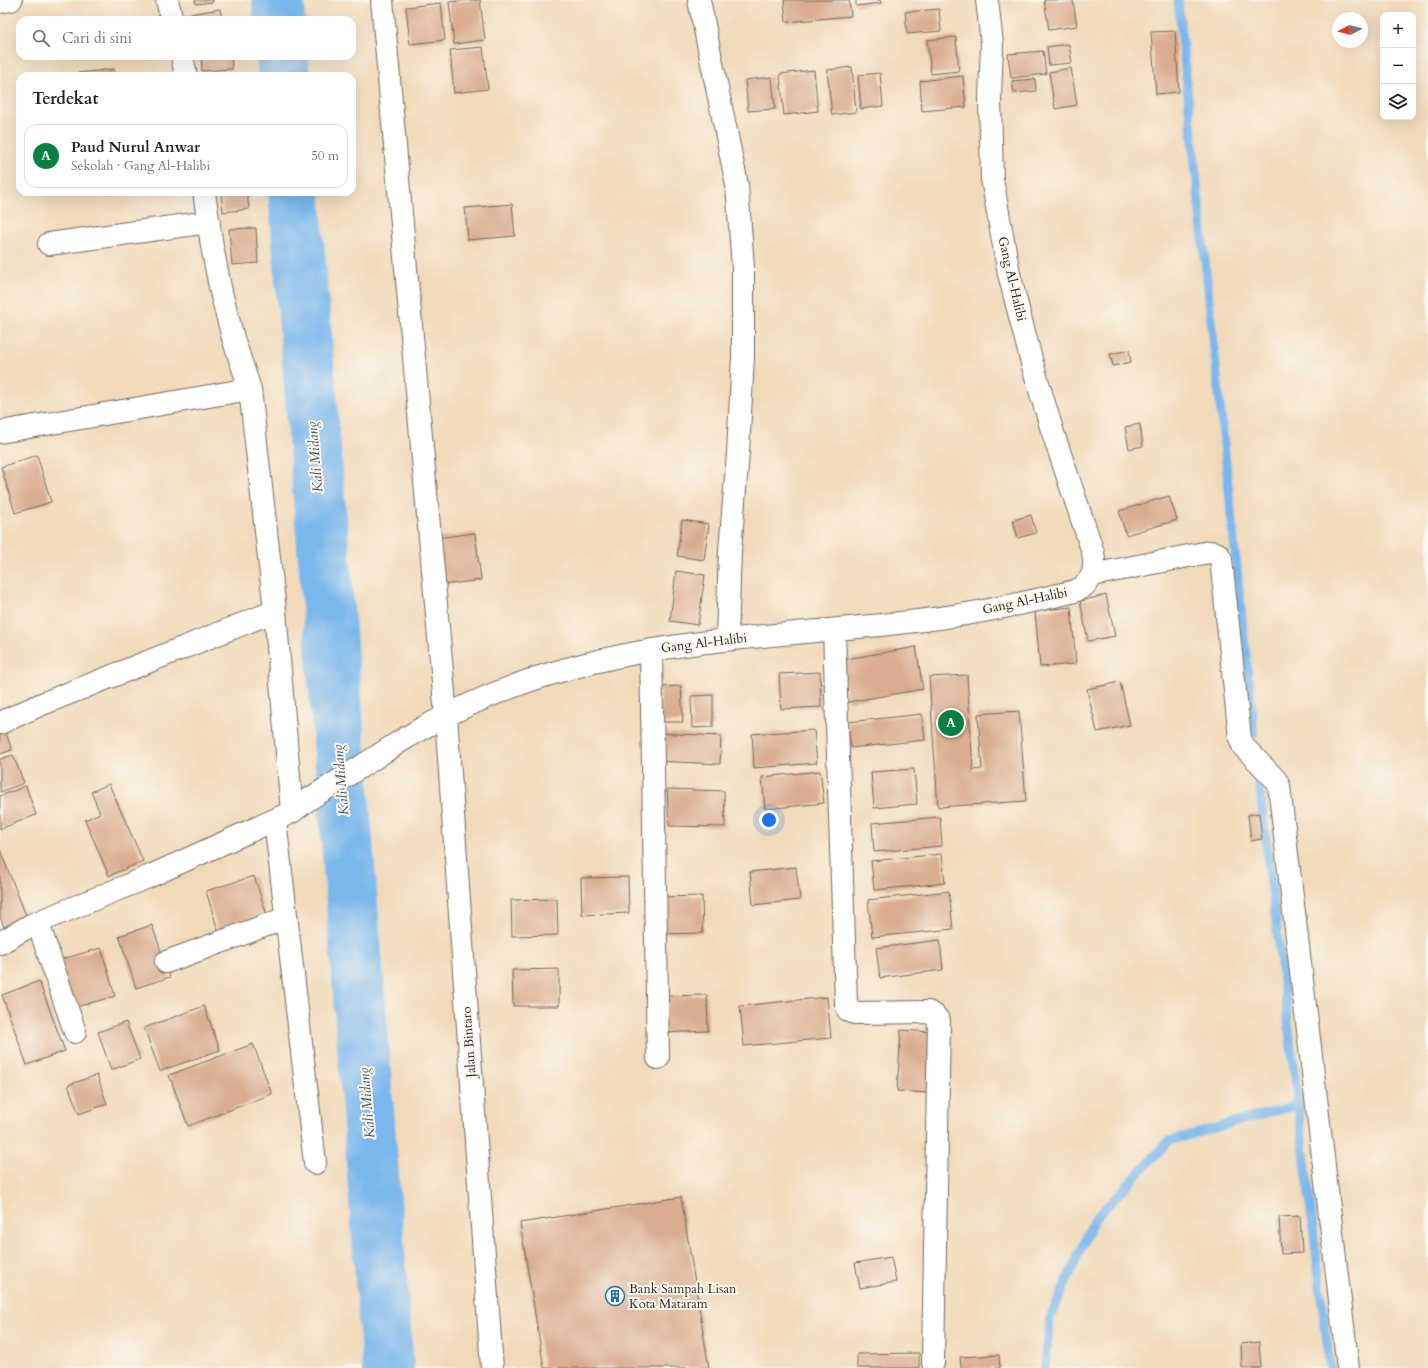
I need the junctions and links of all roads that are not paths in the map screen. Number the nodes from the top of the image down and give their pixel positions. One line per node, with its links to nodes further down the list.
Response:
1 (11, 0): 6 (street)
2 (167, 0): 7 (street)
3 (382, 0): 20 (street, Jalan Bintaro)
4 (699, 0): 18 (street)
5 (987, 0): 15 (street, Gang Al-Halibi)
6 (0, 2)
7 (171, 16)
8 (183, 60): 9 (street)
9 (185, 72)
10 (205, 196): 11 (street)
11 (208, 222): 12 (street); 13 (street)
12 (49, 244)
13 (250, 389): 14 (street); 16 (street)
14 (0, 432)
15 (1092, 575): 17 (street, Gang Al-Halibi); 32 (street)
16 (275, 611): 21 (street); 22 (street)
17 (834, 630): 18 (street, Gang Al-Halibi); 30 (street)
18 (727, 639): 19 (street, Gang Al-Halibi)
19 (651, 650): 20 (street, Gang Al-Halibi); 28 (street)
20 (446, 716): 22 (street, Gang Al-Halibi); 31 (street, Jalan Bintaro)
21 (0, 723)
22 (291, 811): 23 (street); 24 (street, Gang Al-Halibi)
23 (286, 918): 26 (street); 29 (street)
24 (38, 923): 25 (street, Gang Al-Halibi); 27 (street)
25 (0, 943)
26 (166, 962)
27 (75, 1032)
28 (658, 1058)
29 (315, 1162)
30 (933, 1363)
31 (492, 1368)
32 (1348, 1368)

